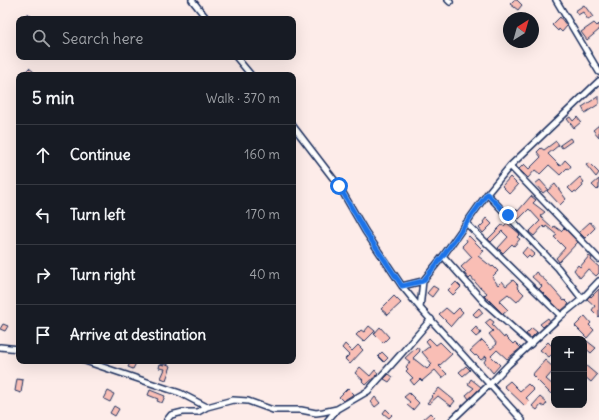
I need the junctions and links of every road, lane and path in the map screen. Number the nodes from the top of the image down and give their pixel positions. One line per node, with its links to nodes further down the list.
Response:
1 (192, 0): 3 (street)
2 (556, 0): 6 (street)
3 (205, 16)
4 (238, 60): 5 (street)
5 (248, 72)
6 (599, 72)
7 (599, 81): 9 (street)
8 (296, 130): 16 (street)
9 (510, 166): 10 (street); 13 (street)
10 (487, 194): 11 (street); 17 (street)
11 (466, 223): 12 (street); 19 (street)
12 (443, 256): 14 (street); 21 (street)
13 (599, 259)
14 (423, 281): 16 (street); 18 (street)
15 (599, 281): 17 (street)
16 (402, 286): 18 (street)
17 (582, 299): 19 (street)
18 (420, 308): 20 (street)
19 (561, 316): 21 (street)
20 (431, 319): 25 (street); 27 (street)
21 (531, 344): 25 (street)
22 (0, 347): 23 (street)
23 (16, 349)
24 (94, 364): 26 (street)
25 (490, 384): 30 (street); 31 (street)
26 (207, 406): 27 (street); 28 (street)
27 (337, 409): 29 (street)
28 (167, 420)
29 (328, 420)
30 (452, 420)
31 (522, 420)

